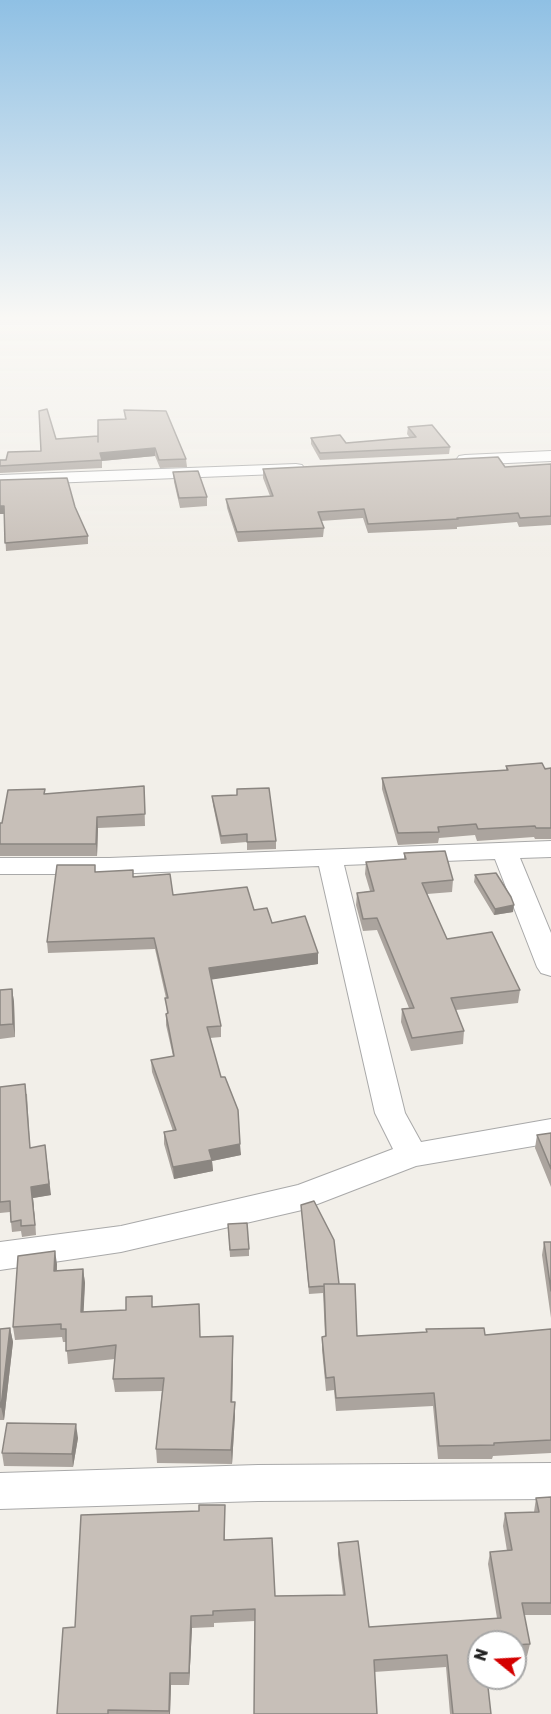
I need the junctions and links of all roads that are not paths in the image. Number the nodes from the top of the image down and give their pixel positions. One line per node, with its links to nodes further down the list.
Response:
1 (551, 456): 2 (street)
2 (452, 461)
3 (315, 468): 4 (street)
4 (0, 480)
5 (551, 849): 6 (street)
6 (505, 851): 7 (street); 9 (street)
7 (330, 858): 8 (street); 11 (street)
8 (0, 866)
9 (551, 967)
10 (551, 1131): 11 (street)
11 (412, 1155): 12 (street)
12 (0, 1256)
13 (551, 1481): 14 (street)
14 (0, 1491)

